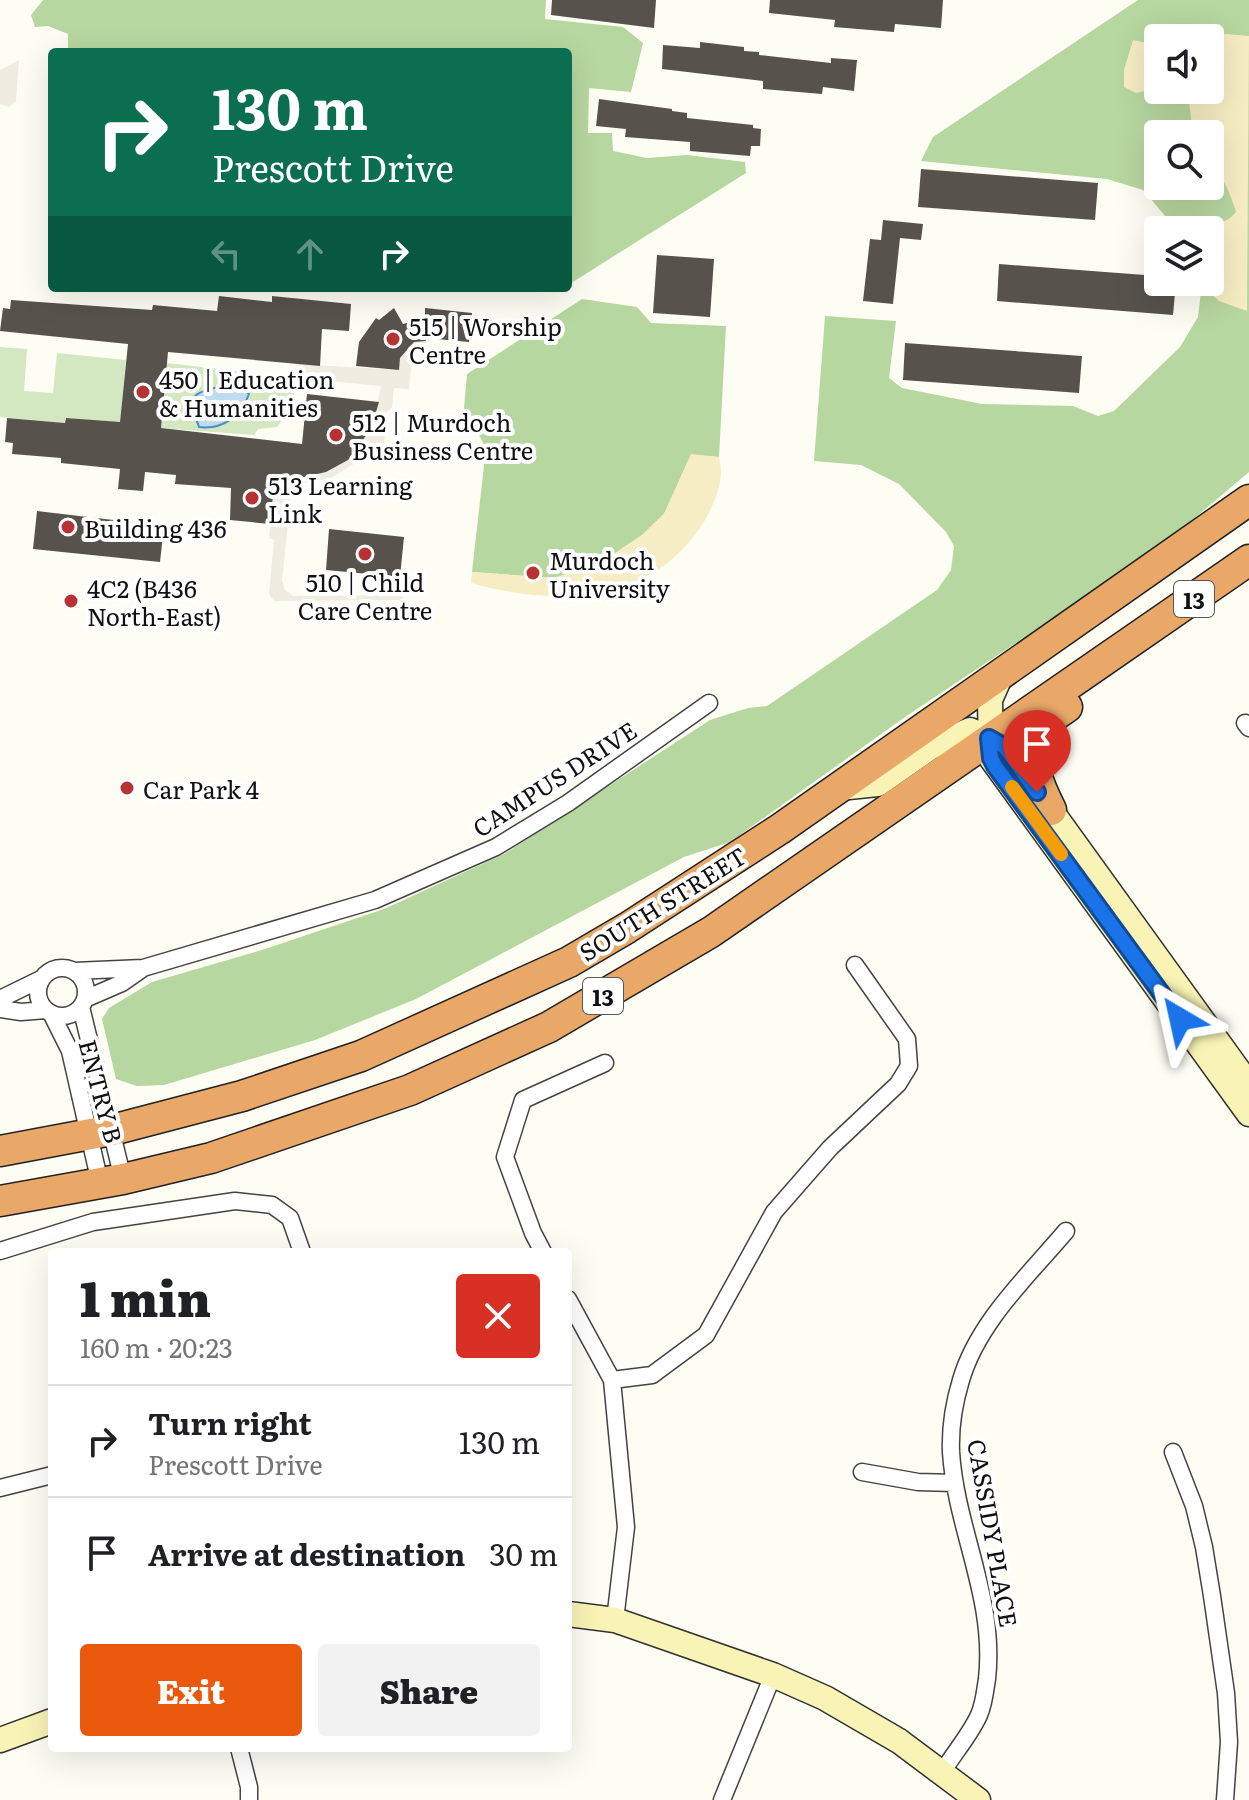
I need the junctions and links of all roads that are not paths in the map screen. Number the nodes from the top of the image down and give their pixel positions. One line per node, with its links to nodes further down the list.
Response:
1 (1249, 500): 4 (highway, SOUTH STREET / 13)
2 (1249, 560): 3 (highway, SOUTH STREET / 13)
3 (1138, 638): 6 (highway, SOUTH STREET / 13); 10 (highway)
4 (1001, 675): 6 (street); 9 (highway, SOUTH STREET / 13)
5 (709, 703): 12 (street, CAMPUS DRIVE)
6 (989, 738): 7 (highway, SOUTH STREET / 13); 8 (street); 9 (street); 10 (street)
7 (958, 760): 8 (street); 24 (highway, SOUTH STREET / 13)
8 (999, 770): 21 (street)
9 (839, 788): 22 (highway, SOUTH STREET / 13)
10 (1051, 810): 20 (street)
11 (855, 965): 31 (street)
12 (143, 968): 13 (street, CAMPUS DRIVE); 16 (street, CAMPUS DRIVE)
13 (74, 971): 14 (street, CAMPUS DRIVE); 16 (street)
14 (41, 979): 15 (street, CAMPUS DRIVE); 18 (street)
15 (0, 999)
16 (83, 1003): 18 (street, CAMPUS DRIVE); 22 (street, ENTRY B)
17 (0, 1009): 18 (street, CAMPUS DRIVE)
18 (49, 1012): 22 (street, ENTRY B)
19 (605, 1063): 28 (street)
20 (1249, 1085)
21 (1249, 1114)
22 (101, 1132): 23 (highway, SOUTH STREET / 13); 24 (street, ENTRY B); 24 (street, ENTRY B)
23 (0, 1151)
24 (111, 1181): 25 (highway, SOUTH STREET / 13)
25 (0, 1201)
26 (1066, 1231): 35 (street, CASSIDY PLACE)
27 (301, 1248): 29 (street)
28 (541, 1248)
29 (0, 1251)
30 (572, 1306): 31 (street)
31 (612, 1380): 38 (street)
32 (1173, 1452): 47 (street)
33 (862, 1472): 35 (street)
34 (48, 1476): 36 (street)
35 (955, 1483): 43 (street, CASSIDY PLACE)
36 (0, 1488)
37 (572, 1615): 38 (street)
38 (615, 1620): 39 (street)
39 (773, 1675): 43 (street); 45 (street)
40 (48, 1722): 41 (street)
41 (0, 1740)
42 (240, 1752): 44 (street)
43 (943, 1771): 46 (street)
44 (249, 1800)
45 (722, 1800)
46 (978, 1800)
47 (1225, 1800)

